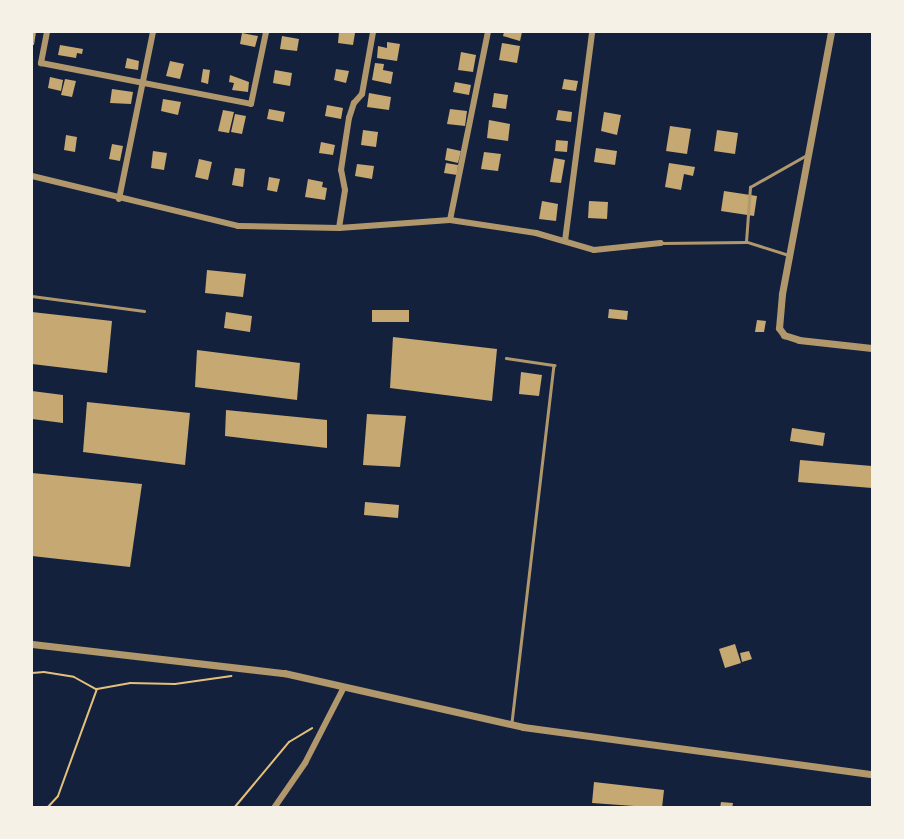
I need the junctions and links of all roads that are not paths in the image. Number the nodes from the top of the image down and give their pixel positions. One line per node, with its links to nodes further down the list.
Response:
1 (47, 32): 8 (street)
2 (153, 32): 8 (street)
3 (266, 32): 8 (street)
4 (373, 32): 13 (street)
5 (488, 32): 12 (street)
6 (592, 32): 14 (street)
7 (831, 32): 9 (street)
8 (143, 82): 11 (street)
9 (808, 154): 15 (lane); 17 (street)
10 (32, 176): 11 (street)
11 (119, 199): 13 (street)
12 (450, 220): 13 (street); 14 (street)
13 (340, 228)
14 (565, 242): 16 (street)
15 (746, 242): 16 (lane); 17 (lane)
16 (661, 243)
17 (789, 255): 20 (street)
18 (32, 296): 19 (lane)
19 (144, 310)
20 (873, 348)
21 (506, 358): 24 (lane)
22 (32, 643): 23 (street)
23 (344, 687): 24 (street); 26 (street)
24 (512, 725): 25 (street)
25 (873, 774)
26 (274, 807)

